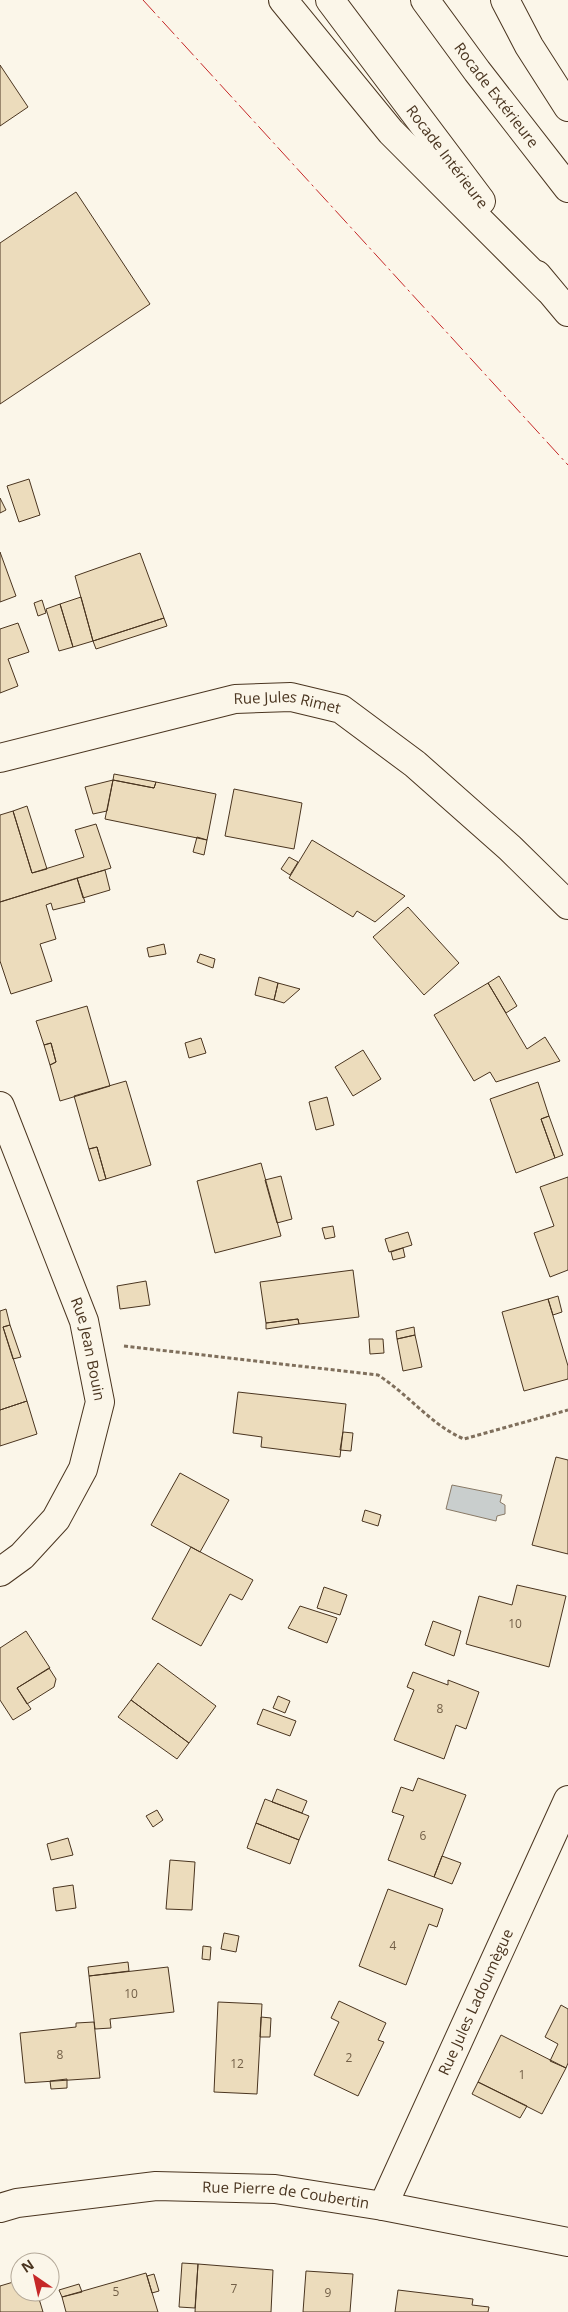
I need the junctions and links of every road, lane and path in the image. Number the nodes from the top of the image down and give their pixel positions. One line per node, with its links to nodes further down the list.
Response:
1 (282, 0): 7 (main road)
2 (330, 0): 7 (main road, Rocade Intérieure)
3 (425, 0): 6 (main road, Rocade Extérieure)
4 (505, 0): 5 (main road)
5 (568, 107)
6 (568, 188)
7 (548, 289): 8 (main road, Rocade Intérieure)
8 (568, 312)
9 (0, 758): 10 (main road, Rue Jules Rimet)
10 (568, 905)
11 (0, 1106): 12 (main road, Rue Jean Bouin)
12 (88, 1342): 13 (path); 14 (main road, Rue Jean Bouin)
13 (568, 1410)
14 (0, 1572)
15 (568, 1800): 16 (main road, Rue Jules Ladoumègue)
16 (383, 2206): 17 (main road, Rue Pierre de Coubertin); 18 (main road, Rue Pierre de Coubertin)
17 (0, 2208)
18 (568, 2242)

